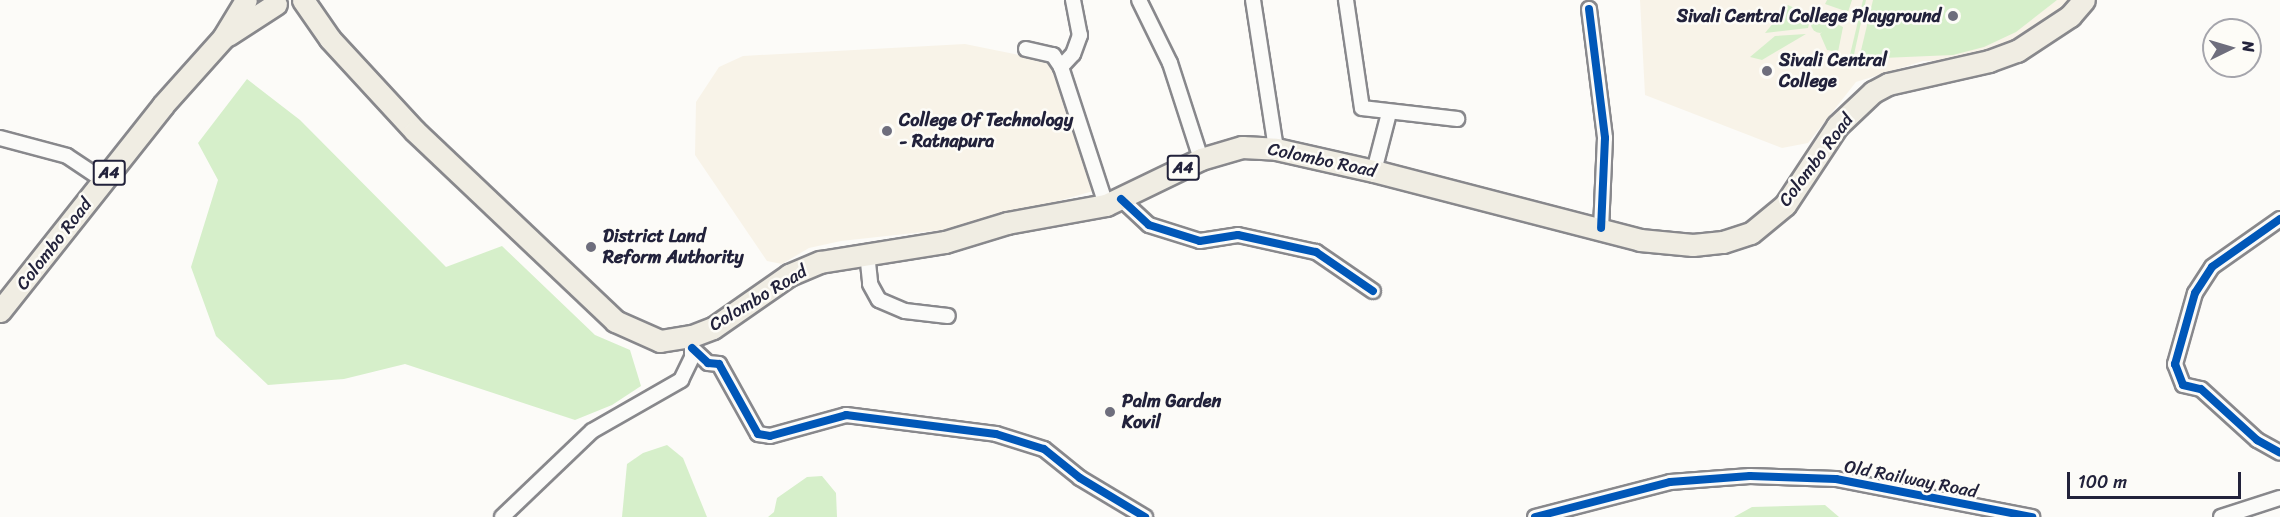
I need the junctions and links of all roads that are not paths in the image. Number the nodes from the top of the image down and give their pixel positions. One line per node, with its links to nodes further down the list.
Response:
1 (246, 0): 10 (highway, Colombo Road / A4)
2 (303, 0): 11 (highway, Colombo Road / A4)
3 (1073, 0): 13 (street)
4 (1139, 0): 18 (street)
5 (1253, 0): 17 (street)
6 (1346, 0): 14 (street)
7 (2084, 0): 23 (highway, Colombo Road / A4)
8 (275, 2): 10 (highway, Colombo Road / A4); 11 (highway, Colombo Road / A4)
9 (1589, 9): 23 (street)
10 (223, 38): 20 (highway, Colombo Road / A4)
11 (330, 39): 28 (highway, Colombo Road / A4)
12 (1026, 49): 13 (street)
13 (1061, 67): 21 (street)
14 (1389, 113): 15 (street); 19 (street)
15 (1457, 118)
16 (0, 138): 20 (street)
17 (1276, 149): 18 (highway, Colombo Road / A4); 19 (highway, Colombo Road / A4)
18 (1201, 159): 21 (highway, Colombo Road / A4)
19 (1374, 171): 23 (highway, Colombo Road / A4)
20 (103, 180): 26 (highway, Colombo Road / A4)
21 (1113, 202): 24 (highway, Colombo Road / A4); 25 (street)
22 (2280, 219): 29 (street)
23 (1601, 228)
24 (867, 254): 27 (street); 28 (highway, Colombo Road / A4)
25 (1373, 291)
26 (0, 311)
27 (948, 316)
28 (692, 342): 31 (street); 32 (street)
29 (2280, 453)
30 (2280, 498): 35 (street)
31 (502, 517)
32 (1145, 517)
33 (1535, 517): 34 (street, Old Railway Road)
34 (2032, 517)
35 (2221, 517)

